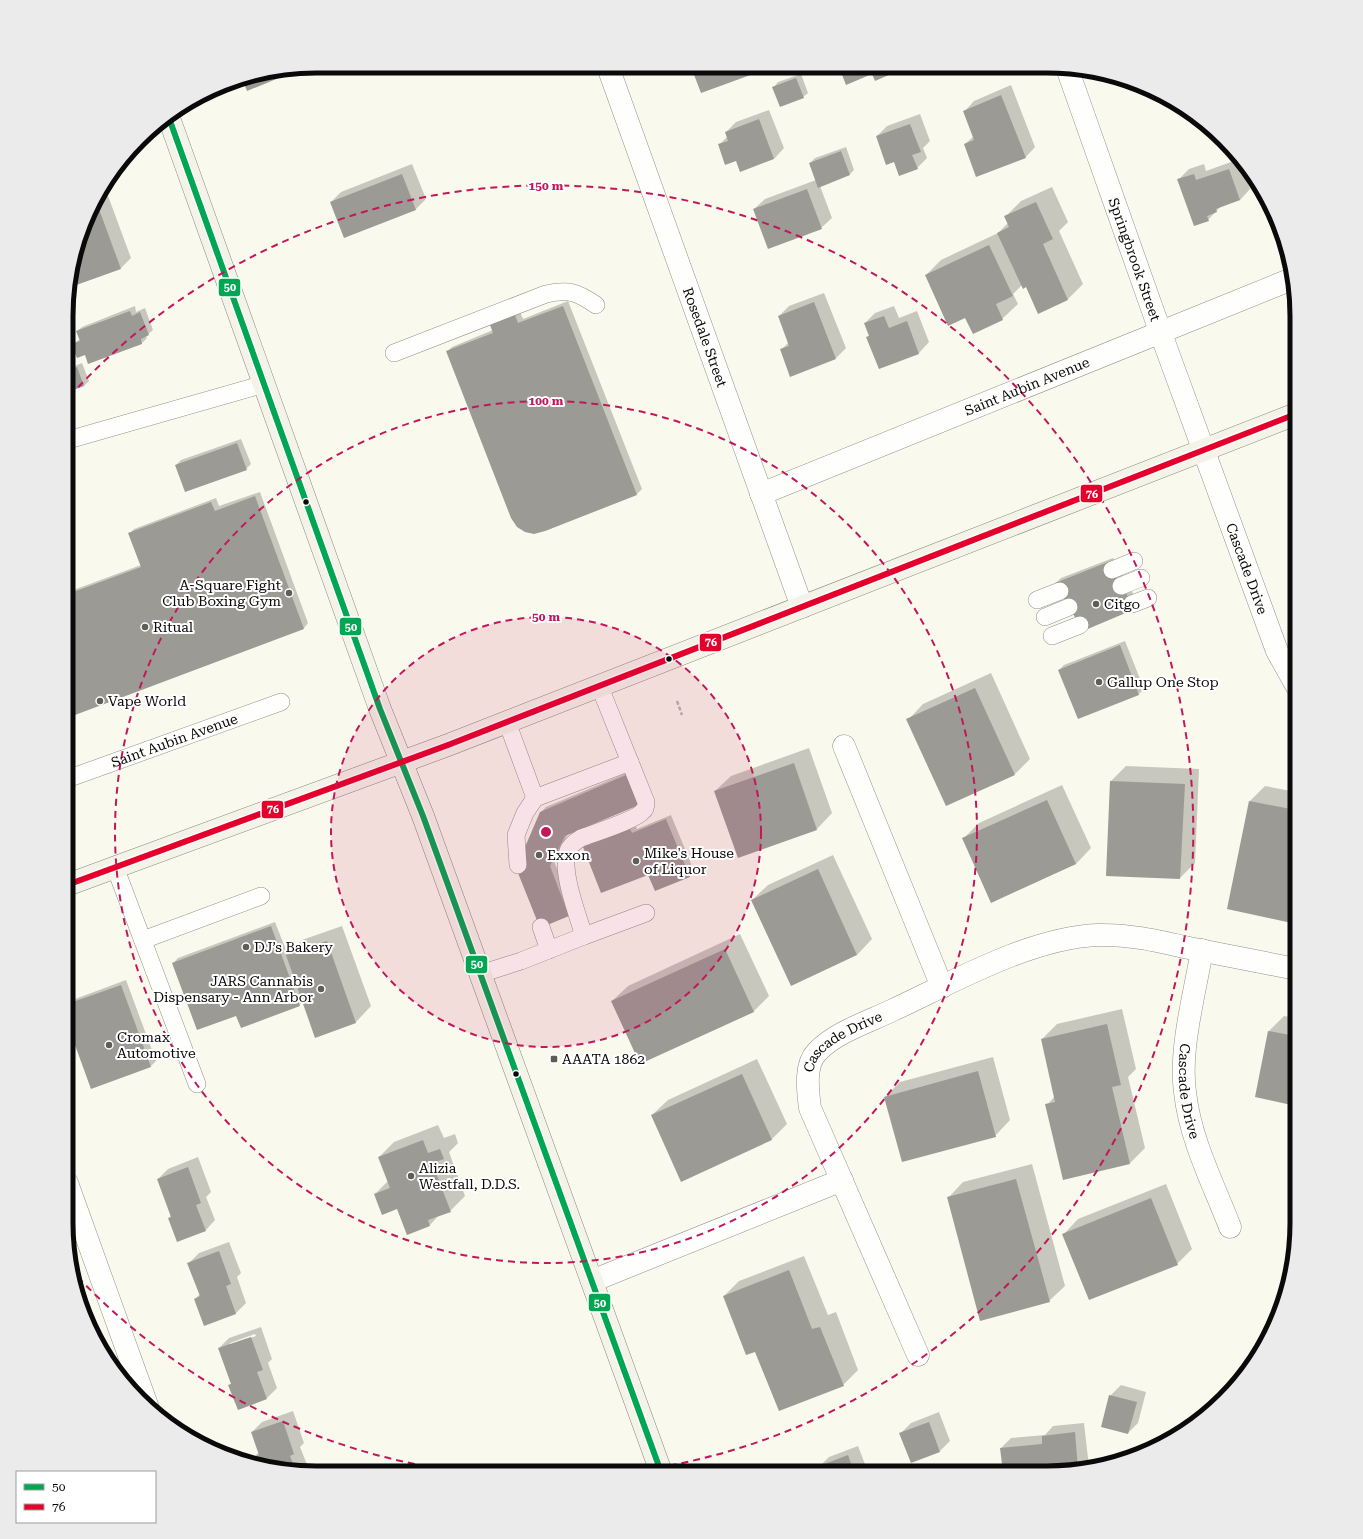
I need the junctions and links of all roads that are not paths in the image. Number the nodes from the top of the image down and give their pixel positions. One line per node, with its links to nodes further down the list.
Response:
1 (610, 73): 12 (street, Rosedale Street)
2 (1069, 74): 6 (street, Springbrook Street)
3 (170, 121): 8 (main road)
4 (1287, 280): 6 (street, Saint Aubin Avenue)
5 (596, 305): 7 (lane)
6 (1160, 331): 11 (street, Springbrook Street); 12 (street, Saint Aubin Avenue)
7 (394, 353)
8 (264, 384): 10 (lane); 31 (main road)
9 (1290, 416): 11 (main road)
10 (73, 439)
11 (1204, 450): 21 (main road); 26 (street, Cascade Drive)
12 (761, 494): 21 (street, Rosedale Street)
13 (1134, 561): 14 (lane)
14 (1112, 570)
15 (1141, 578): 16 (lane)
16 (1121, 586)
17 (1060, 591): 19 (lane)
18 (1148, 598): 20 (lane)
19 (1037, 600)
20 (1132, 604)
21 (802, 607): 27 (main road)
22 (1069, 607): 23 (lane)
23 (1045, 617)
24 (1080, 625): 25 (lane)
25 (1052, 636)
26 (1290, 674)
27 (600, 685): 29 (main road); 32 (lane)
28 (281, 702): 33 (lane, Saint Aubin Avenue)
29 (507, 722): 31 (main road); 34 (lane)
30 (844, 746): 47 (street)
31 (401, 761): 36 (main road); 46 (main road)
32 (630, 762): 34 (lane); 41 (lane)
33 (73, 777)
34 (535, 798): 35 (lane)
35 (518, 865)
36 (115, 867): 37 (main road); 42 (lane)
37 (73, 882)
38 (261, 896): 42 (lane)
39 (646, 913): 41 (lane)
40 (541, 927): 43 (lane)
41 (584, 936): 43 (lane)
42 (143, 940): 48 (lane)
43 (549, 950): 46 (lane)
44 (1202, 950): 45 (street, Cascade Drive); 47 (street, Cascade Drive); 51 (street, Cascade Drive)
45 (1290, 968)
46 (480, 974): 52 (main road)
47 (942, 987): 49 (street, Cascade Drive)
48 (197, 1084)
49 (842, 1180): 52 (street); 53 (street, Cascade Drive)
50 (73, 1200): 54 (street)
51 (1230, 1227)
52 (592, 1281): 55 (main road)
53 (918, 1355)
54 (143, 1394)
55 (659, 1466)

